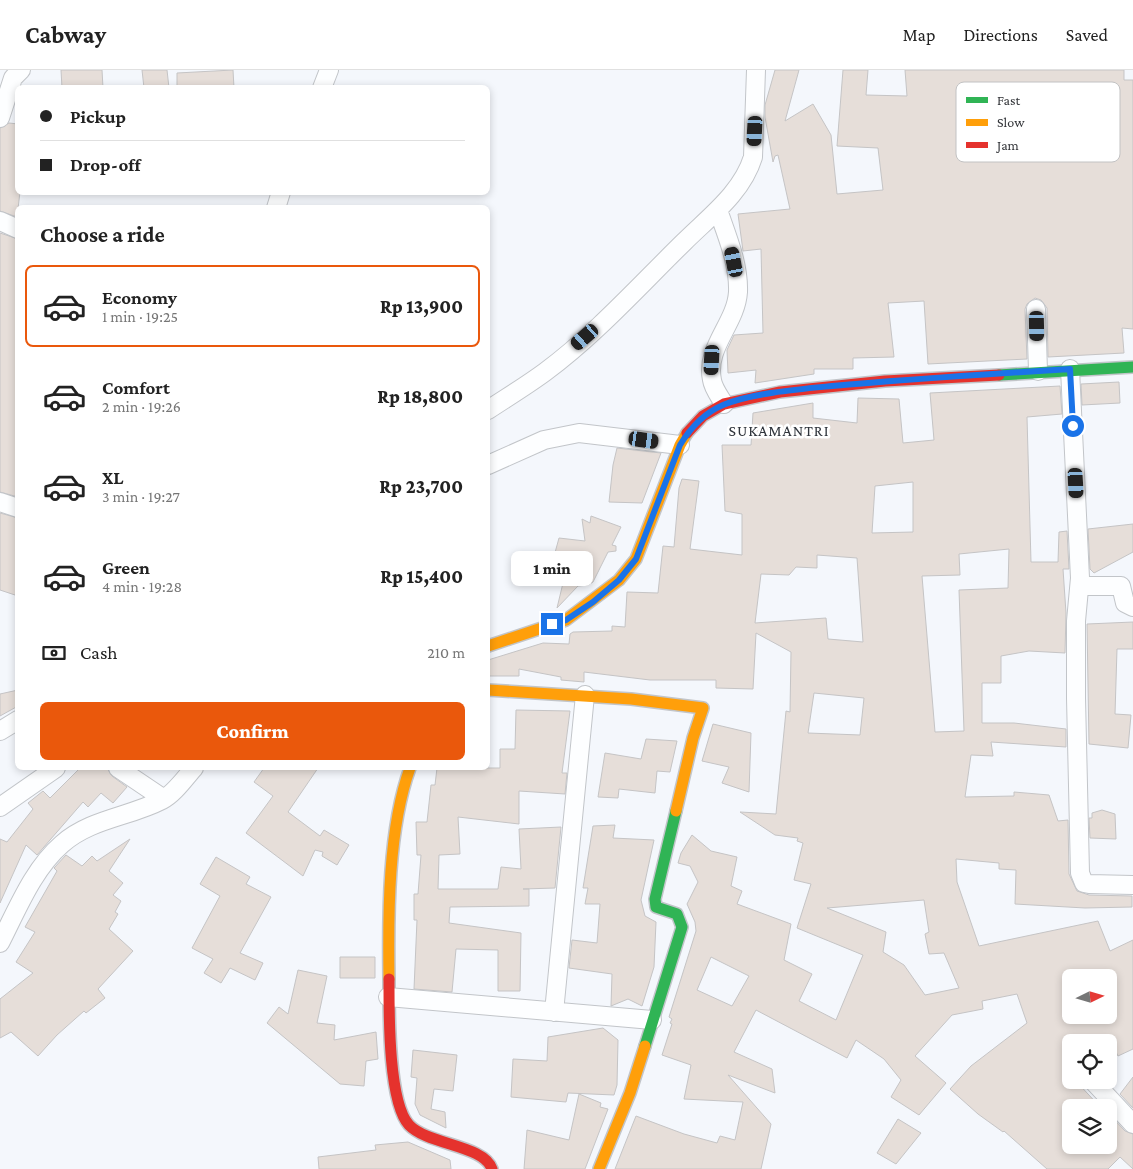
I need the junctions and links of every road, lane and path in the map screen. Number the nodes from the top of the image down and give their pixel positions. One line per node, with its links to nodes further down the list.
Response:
1 (21, 70): 5 (street)
2 (329, 70): 4 (street)
3 (756, 70): 6 (street)
4 (323, 85)
5 (0, 118)
6 (718, 210): 13 (street); 14 (street)
7 (0, 221): 8 (street)
8 (15, 228)
9 (1036, 309): 12 (street)
10 (1133, 366): 11 (street)
11 (1070, 369): 12 (street); 19 (street)
12 (1038, 371): 13 (street)
13 (724, 404): 15 (street)
14 (490, 409)
15 (680, 445): 16 (street); 21 (street)
16 (490, 464)
17 (0, 502): 18 (street)
18 (15, 507)
19 (1080, 586): 20 (street); 32 (street)
20 (1133, 607)
21 (490, 645)
22 (490, 690): 23 (street)
23 (585, 695): 35 (street); 36 (street)
24 (15, 722): 25 (street)
25 (0, 731)
26 (53, 770): 31 (street)
27 (121, 770): 30 (street)
28 (192, 770): 30 (street)
29 (409, 770): 34 (street)
30 (164, 799): 33 (street)
31 (0, 807)
32 (1133, 885)
33 (0, 944)
34 (388, 998): 35 (street); 39 (street)
35 (554, 1012): 36 (street)
36 (652, 1020): 40 (street)
37 (1100, 1089): 38 (street)
38 (1133, 1124)
39 (492, 1169)
40 (599, 1169)

